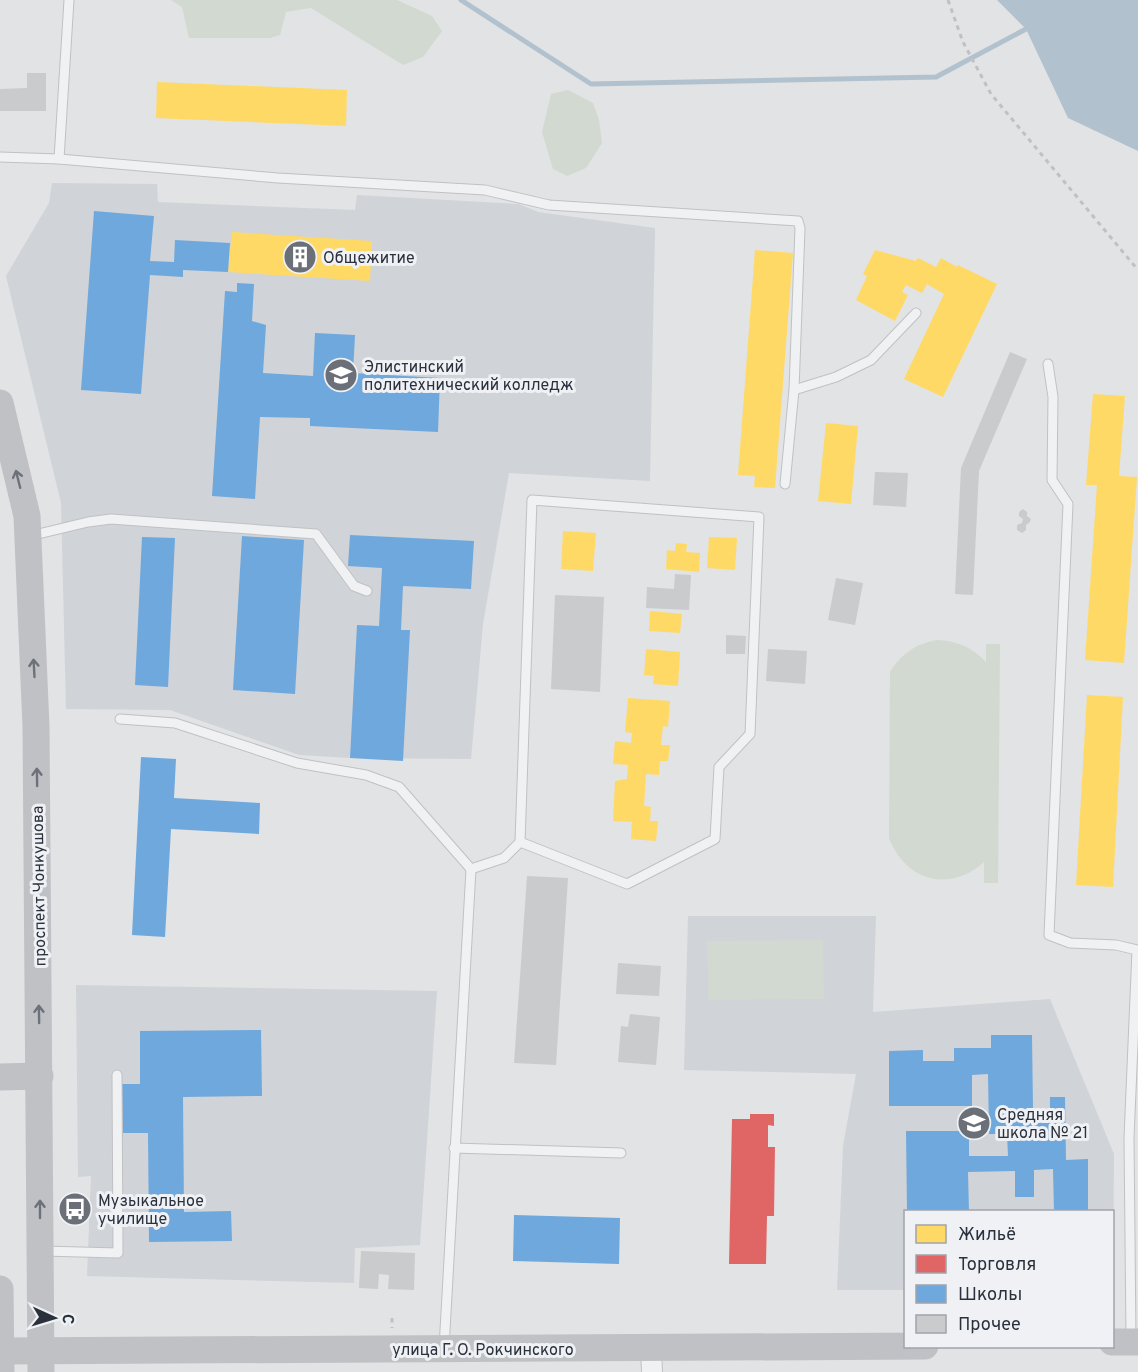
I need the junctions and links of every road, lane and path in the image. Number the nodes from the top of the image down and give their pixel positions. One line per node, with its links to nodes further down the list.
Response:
1 (69, 0): 4 (lane)
2 (948, 0): 5 (path)
3 (0, 157): 4 (lane)
4 (59, 159): 8 (lane)
5 (1138, 270)
6 (916, 313): 8 (lane)
7 (1048, 364): 16 (lane)
8 (794, 390): 10 (lane)
9 (0, 403): 11 (main road, проспект Чонкушова, one-way to 9)
10 (784, 483)
11 (28, 536): 12 (lane); 18 (main road, проспект Чонкушова, one-way to 11)
12 (367, 591)
13 (120, 718): 15 (lane)
14 (520, 842): 14 (lane); 15 (lane)
15 (471, 869): 21 (lane)
16 (1137, 950): 20 (lane)
17 (117, 1075): 23 (lane)
18 (40, 1076): 19 (main road); 23 (main road, проспект Чонкушова, one-way to 18)
19 (0, 1077)
20 (1134, 1138): 25 (lane)
21 (454, 1148): 22 (lane); 27 (lane)
22 (621, 1153)
23 (41, 1251): 30 (main road, проспект Чонкушова)
24 (0, 1289): 28 (main road)
25 (1127, 1342)
26 (904, 1348): 29 (main road, улица Г. О. Рокчинского)
27 (444, 1350): 29 (main road, улица Г. О. Рокчинского); 30 (main road, улица Г. О. Рокчинского)
28 (0, 1351): 30 (main road, улица Г. О. Рокчинского); 31 (main road)
29 (651, 1360)
30 (41, 1362)
31 (1, 1372)

